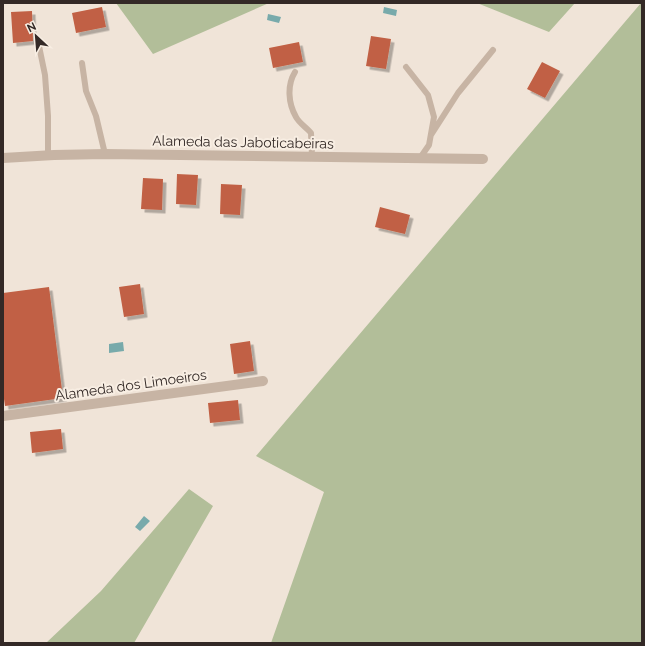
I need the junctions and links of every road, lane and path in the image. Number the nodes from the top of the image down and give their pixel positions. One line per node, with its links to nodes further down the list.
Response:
1 (39, 46): 8 (lane)
2 (493, 50): 6 (lane)
3 (82, 63): 7 (lane)
4 (406, 66): 6 (lane)
5 (295, 72): 9 (lane)
6 (431, 135): 11 (lane)
7 (105, 154): 8 (street, Alameda das Jaboticabeiras); 9 (street, Alameda das Jaboticabeiras)
8 (48, 156): 10 (street, Alameda das Jaboticabeiras)
9 (312, 157): 11 (street, Alameda das Jaboticabeiras)
10 (3, 158)
11 (420, 158): 12 (street, Alameda das Jaboticabeiras)
12 (483, 159)
13 (263, 381): 14 (street, Alameda dos Limoeiros)
14 (3, 416)

